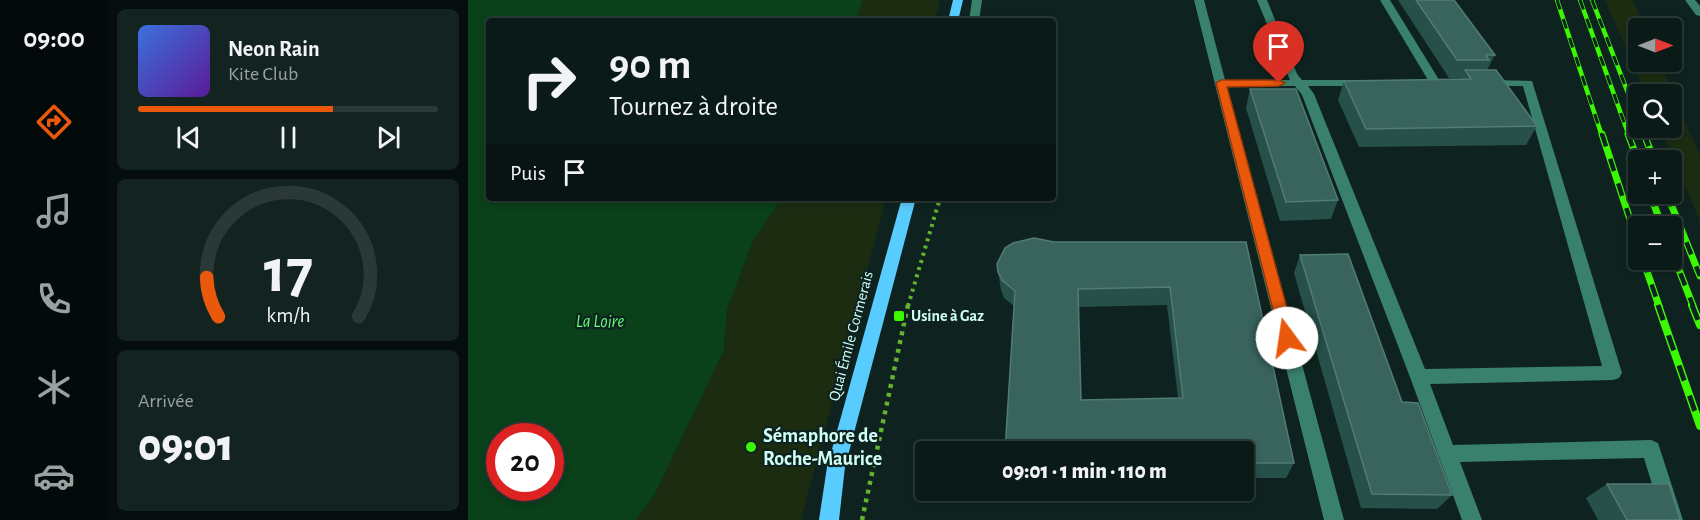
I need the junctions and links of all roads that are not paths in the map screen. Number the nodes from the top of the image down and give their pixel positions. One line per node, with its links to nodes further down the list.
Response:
1 (958, 0): 8 (main road)
2 (977, 0): 9 (lane)
3 (1199, 0): 10 (lane)
4 (1262, 0): 11 (lane)
5 (1385, 0): 13 (lane)
6 (1690, 0): 7 (lane)
7 (1700, 13)
8 (954, 18)
9 (974, 18)
10 (1221, 83): 11 (lane); 19 (lane)
11 (1299, 83): 12 (lane); 16 (lane)
12 (1378, 83)
13 (1435, 83)
14 (1470, 83): 16 (lane)
15 (908, 201): 18 (main road, Quai Émile Cormerais)
16 (1419, 377): 17 (lane)
17 (1447, 454): 20 (lane); 21 (lane)
18 (829, 520)
19 (1334, 520)
20 (1472, 520)
21 (1673, 520)

